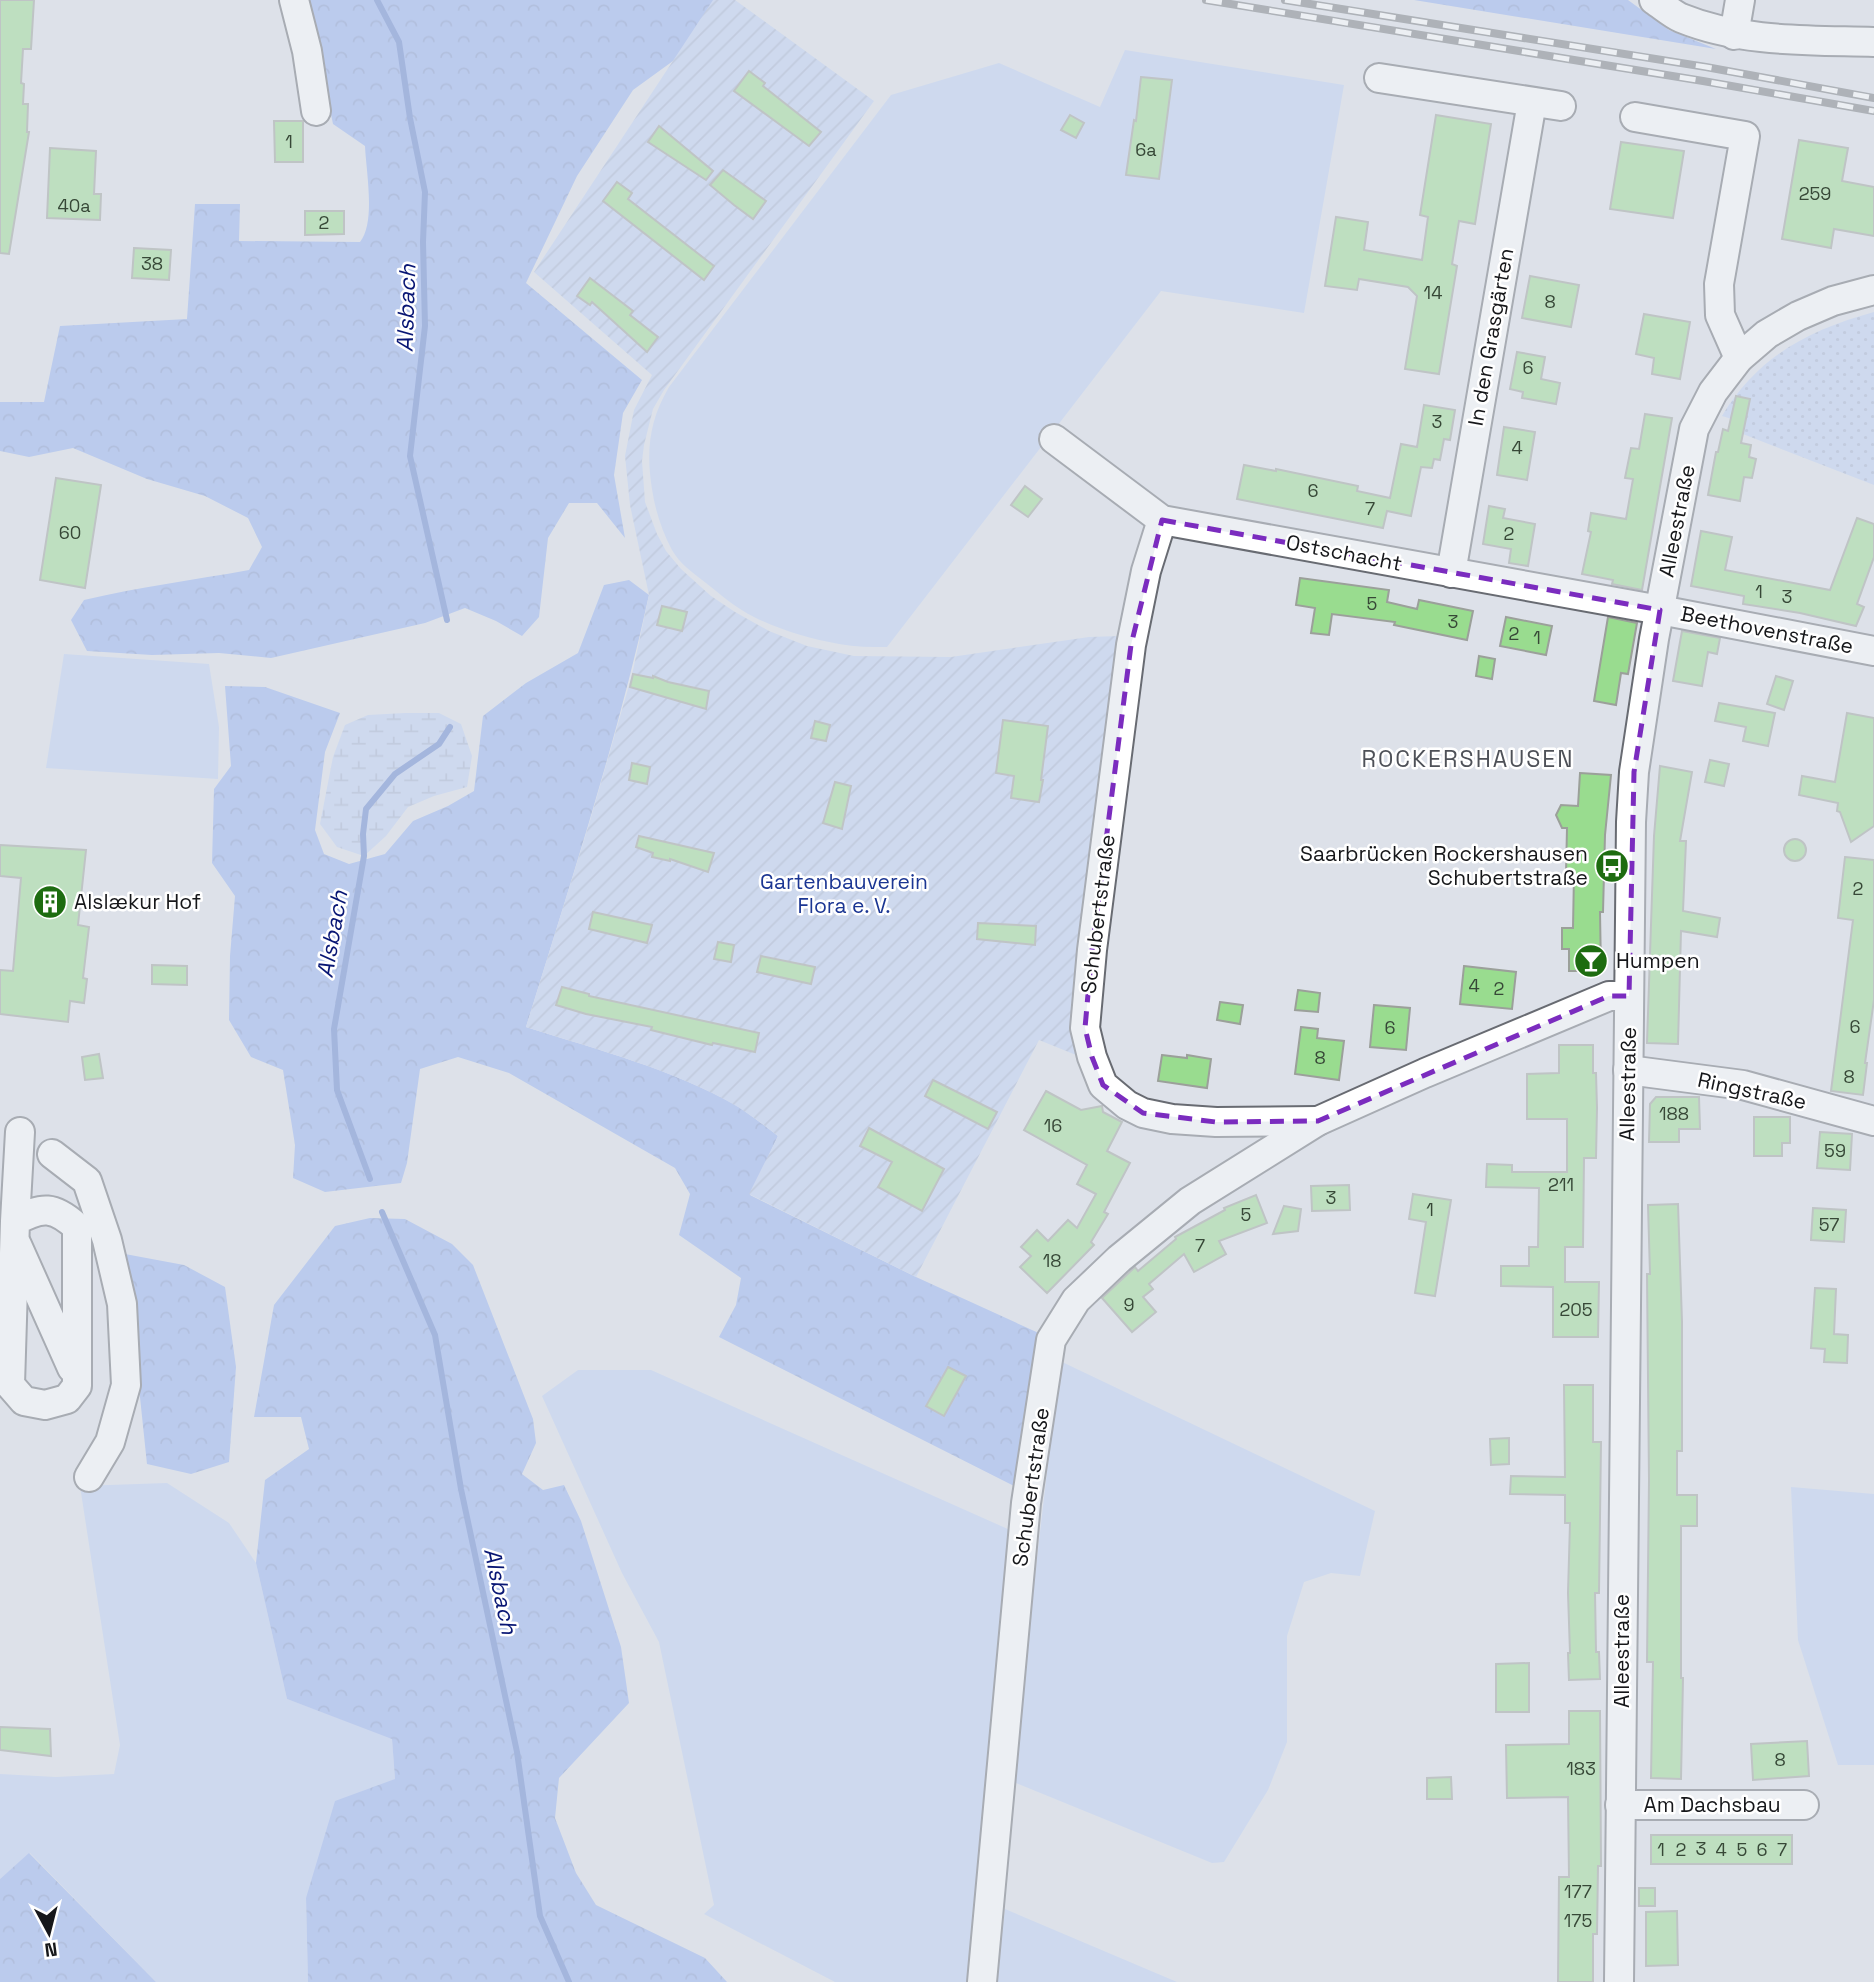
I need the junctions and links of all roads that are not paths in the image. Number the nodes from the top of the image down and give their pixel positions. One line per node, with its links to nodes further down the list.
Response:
1 (294, 0): 9 (street)
2 (1654, 0): 4 (street)
3 (1740, 0): 4 (street)
4 (1734, 35): 5 (street)
5 (1874, 42)
6 (1379, 78): 7 (street)
7 (1532, 102): 8 (street); 15 (street, In den Grasgärten)
8 (1561, 106)
9 (316, 111)
10 (1635, 117): 12 (street)
11 (1874, 290): 12 (street, Alleestraße)
12 (1739, 358): 16 (street, Alleestraße)
13 (1054, 439): 14 (street, Ostschacht)
14 (1161, 520): 15 (street, Ostschacht); 20 (street, Schubertstraße)
15 (1451, 573): 16 (street, Ostschacht)
16 (1660, 610): 17 (street, Beethovenstraße); 18 (street, Alleestraße)
17 (1871, 641)
18 (1629, 996): 19 (street, Alleestraße); 20 (street, Schubertstraße)
19 (1628, 1070): 21 (street, Ringstraße); 32 (street, Alleestraße)
20 (1318, 1121): 34 (street, Schubertstraße)
21 (1874, 1121)
22 (20, 1132): 24 (street)
23 (52, 1154): 31 (street)
24 (15, 1230): 25 (street); 26 (street); 27 (street)
25 (77, 1240): 27 (street); 28 (street)
26 (13, 1303): 27 (street); 29 (street)
27 (43, 1303): 28 (street); 29 (street); 30 (street)
28 (77, 1303): 30 (street)
29 (10, 1367): 30 (street)
30 (77, 1378)
31 (89, 1477)
32 (1620, 1805): 33 (street, Am Dachsbau); 35 (street, Alleestraße)
33 (1804, 1805)
34 (982, 1982)
35 (1619, 1982)

